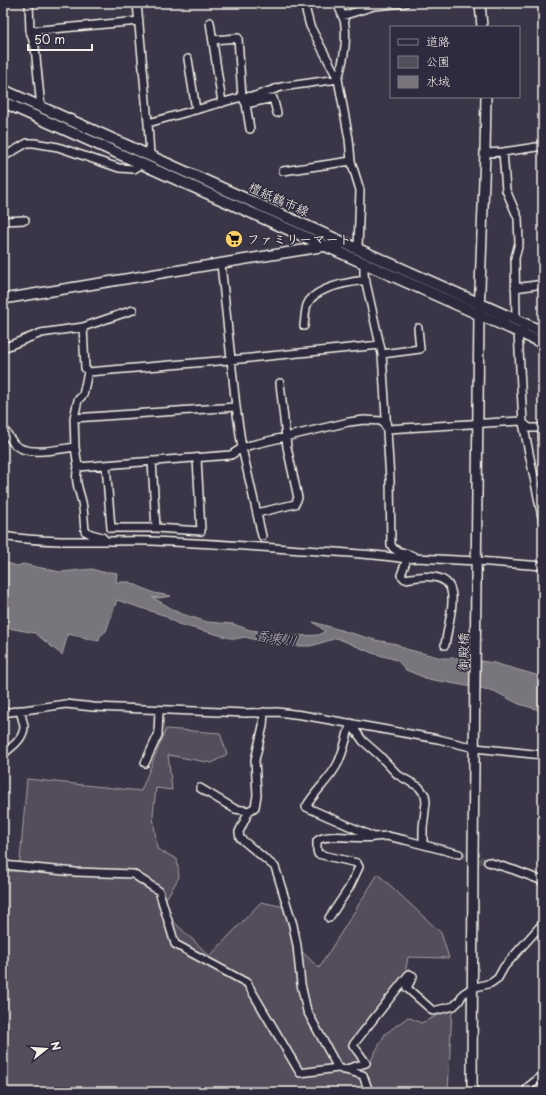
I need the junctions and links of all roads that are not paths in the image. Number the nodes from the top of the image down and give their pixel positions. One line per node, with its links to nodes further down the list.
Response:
1 (29, 3): 12 (street)
2 (137, 3): 9 (street)
3 (304, 3): 15 (street)
4 (337, 3): 8 (street)
5 (405, 3): 7 (street)
6 (480, 3): 11 (street)
7 (374, 4): 8 (street)
8 (342, 16): 15 (street)
9 (139, 21): 12 (street); 25 (street)
10 (210, 22): 13 (street)
11 (482, 26)
12 (30, 31): 22 (street)
13 (213, 40): 17 (street); 20 (street)
14 (188, 59): 23 (street)
15 (338, 79): 17 (street); 32 (street)
16 (3, 90): 22 (main road, 檀紙鶴市線)
17 (242, 97): 20 (street); 21 (street)
18 (486, 98): 29 (street, 御殿橋)
19 (3, 102): 33 (main road, 檀紙鶴市線)
20 (222, 103): 23 (street)
21 (246, 104): 24 (street); 26 (street)
22 (41, 108): 30 (main road, 檀紙鶴市線)
23 (196, 110): 25 (street)
24 (277, 113)
25 (148, 123): 30 (street)
26 (250, 129)
27 (543, 146): 28 (street)
28 (504, 152): 29 (street); 44 (street)
29 (485, 153): 46 (street, 御殿橋)
30 (150, 155): 37 (main road, 檀紙鶴市線)
31 (3, 157): 33 (street)
32 (351, 161): 34 (street); 39 (street)
33 (142, 164): 38 (main road, 檀紙鶴市線)
34 (283, 171)
35 (25, 220): 36 (street)
36 (3, 221)
37 (345, 243): 38 (street); 39 (main road, 檀紙鶴市線)
38 (327, 246): 40 (main road, 檀紙鶴市線); 41 (street)
39 (358, 249): 46 (main road, 檀紙鶴市線)
40 (364, 263): 42 (street); 48 (main road, 檀紙鶴市線)
41 (221, 264): 45 (street); 59 (street)
42 (366, 280): 50 (street); 56 (street)
43 (543, 284): 44 (street)
44 (515, 288): 49 (street)
45 (3, 299)
46 (480, 304): 48 (street, 御殿橋); 49 (main road, 檀紙鶴市線)
47 (133, 310): 51 (street)
48 (479, 315): 53 (main road, 檀紙鶴市線); 64 (street, 御殿橋)
49 (516, 320): 54 (main road, 檀紙鶴市線)
50 (304, 326)
51 (82, 327): 57 (street); 60 (street)
52 (418, 328): 58 (street)
53 (518, 332): 55 (main road, 檀紙鶴市線); 65 (street)
54 (543, 332)
55 (543, 342)
56 (380, 346): 58 (street); 59 (street)
57 (3, 348)
58 (382, 354): 68 (street)
59 (230, 360): 60 (street); 62 (street)
60 (88, 372): 63 (street)
61 (280, 383): 69 (street)
62 (236, 407): 63 (street); 71 (street)
63 (74, 418): 70 (street)
64 (479, 423): 65 (street); 68 (street); 84 (street, 御殿橋)
65 (523, 423): 67 (street); 77 (street)
66 (3, 428): 70 (street)
67 (543, 428)
68 (386, 429): 69 (street); 82 (street)
69 (286, 437): 71 (street); 76 (street)
70 (75, 447): 75 (street)
71 (242, 448): 72 (street); 76 (street)
72 (197, 458): 73 (street); 78 (street)
73 (152, 461): 74 (street); 78 (street)
74 (106, 465): 75 (street); 78 (street)
75 (78, 467): 81 (street)
76 (257, 513): 80 (street)
77 (543, 522)
78 (156, 528)
79 (3, 536): 81 (street)
80 (262, 536)
81 (105, 541): 83 (street)
82 (416, 558): 83 (street); 84 (street)
83 (407, 559): 86 (street)
84 (477, 562): 85 (street); 92 (street, 御殿橋)
85 (543, 566)
86 (445, 645)
87 (20, 710): 88 (street); 90 (street); 93 (street)
88 (158, 710): 89 (street); 95 (street)
89 (264, 712): 91 (street); 97 (street)
90 (3, 713)
91 (352, 724): 92 (street); 98 (street); 99 (street)
92 (475, 745): 94 (street); 106 (street, 御殿橋)
93 (3, 754)
94 (543, 755)
95 (145, 763)
96 (200, 788): 97 (street)
97 (248, 811): 107 (street)
98 (374, 837): 99 (street); 104 (street)
99 (423, 844): 100 (street)
100 (459, 854)
101 (488, 862): 103 (street)
102 (3, 865): 107 (street)
103 (543, 881)
104 (329, 918)
105 (543, 924): 106 (street)
106 (472, 988): 107 (street); 110 (street, 御殿橋)
107 (340, 1069): 109 (street)
108 (543, 1075): 111 (street)
109 (369, 1092)
110 (472, 1092)
111 (526, 1092)

